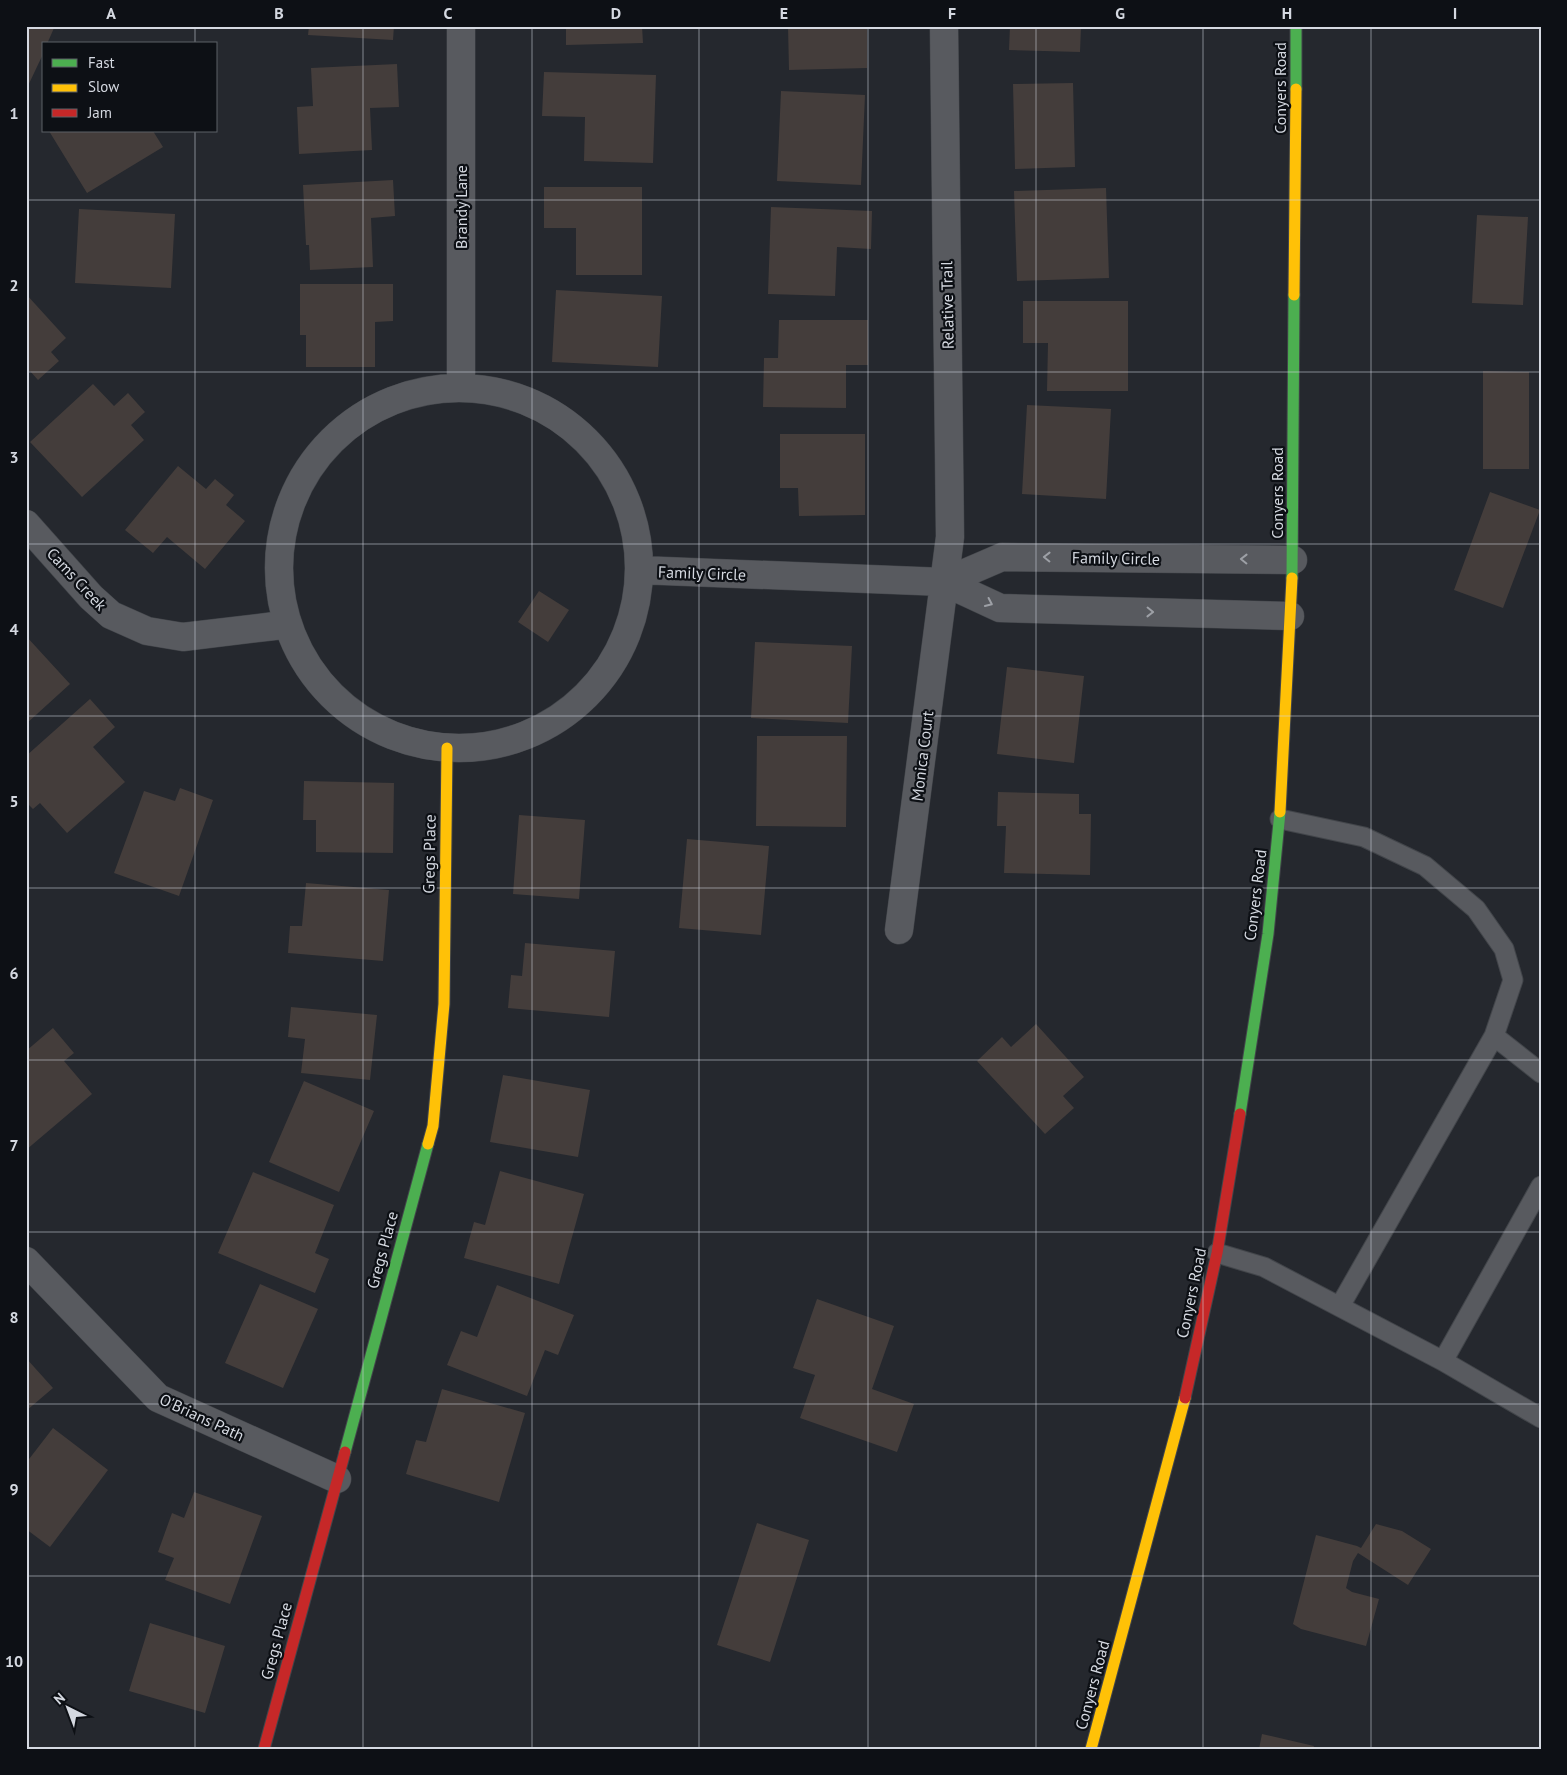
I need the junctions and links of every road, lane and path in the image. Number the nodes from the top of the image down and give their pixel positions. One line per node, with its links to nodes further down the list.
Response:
1 (461, 26): 4 (street, Brandy Lane)
2 (944, 26): 8 (street, Relative Trail)
3 (1296, 26): 6 (main road, Conyers Road)
4 (461, 387): 7 (street); 10 (street)
5 (26, 524): 10 (street, Cams Creek)
6 (1293, 560): 8 (street, Family Circle, one-way to 8); 9 (main road, Conyers Road)
7 (639, 570): 8 (street, Family Circle); 11 (street)
8 (944, 582): 9 (street, Family Circle, one-way to 9); 13 (street, Monica Court)
9 (1290, 616): 12 (main road, Conyers Road)
10 (282, 625): 11 (street)
11 (447, 748): 22 (main road, Gregs Place)
12 (1280, 819): 14 (lane); 17 (main road, Conyers Road)
13 (899, 930)
14 (1494, 1036): 15 (lane); 19 (lane)
15 (1541, 1073)
16 (1541, 1186): 20 (lane)
17 (1217, 1252): 19 (lane); 24 (main road, Conyers Road)
18 (26, 1261): 22 (street, O'Brians Path)
19 (1340, 1306): 20 (lane)
20 (1443, 1361): 21 (lane)
21 (1541, 1418)
22 (337, 1479): 23 (main road, Gregs Place)
23 (264, 1749)
24 (1091, 1749)

